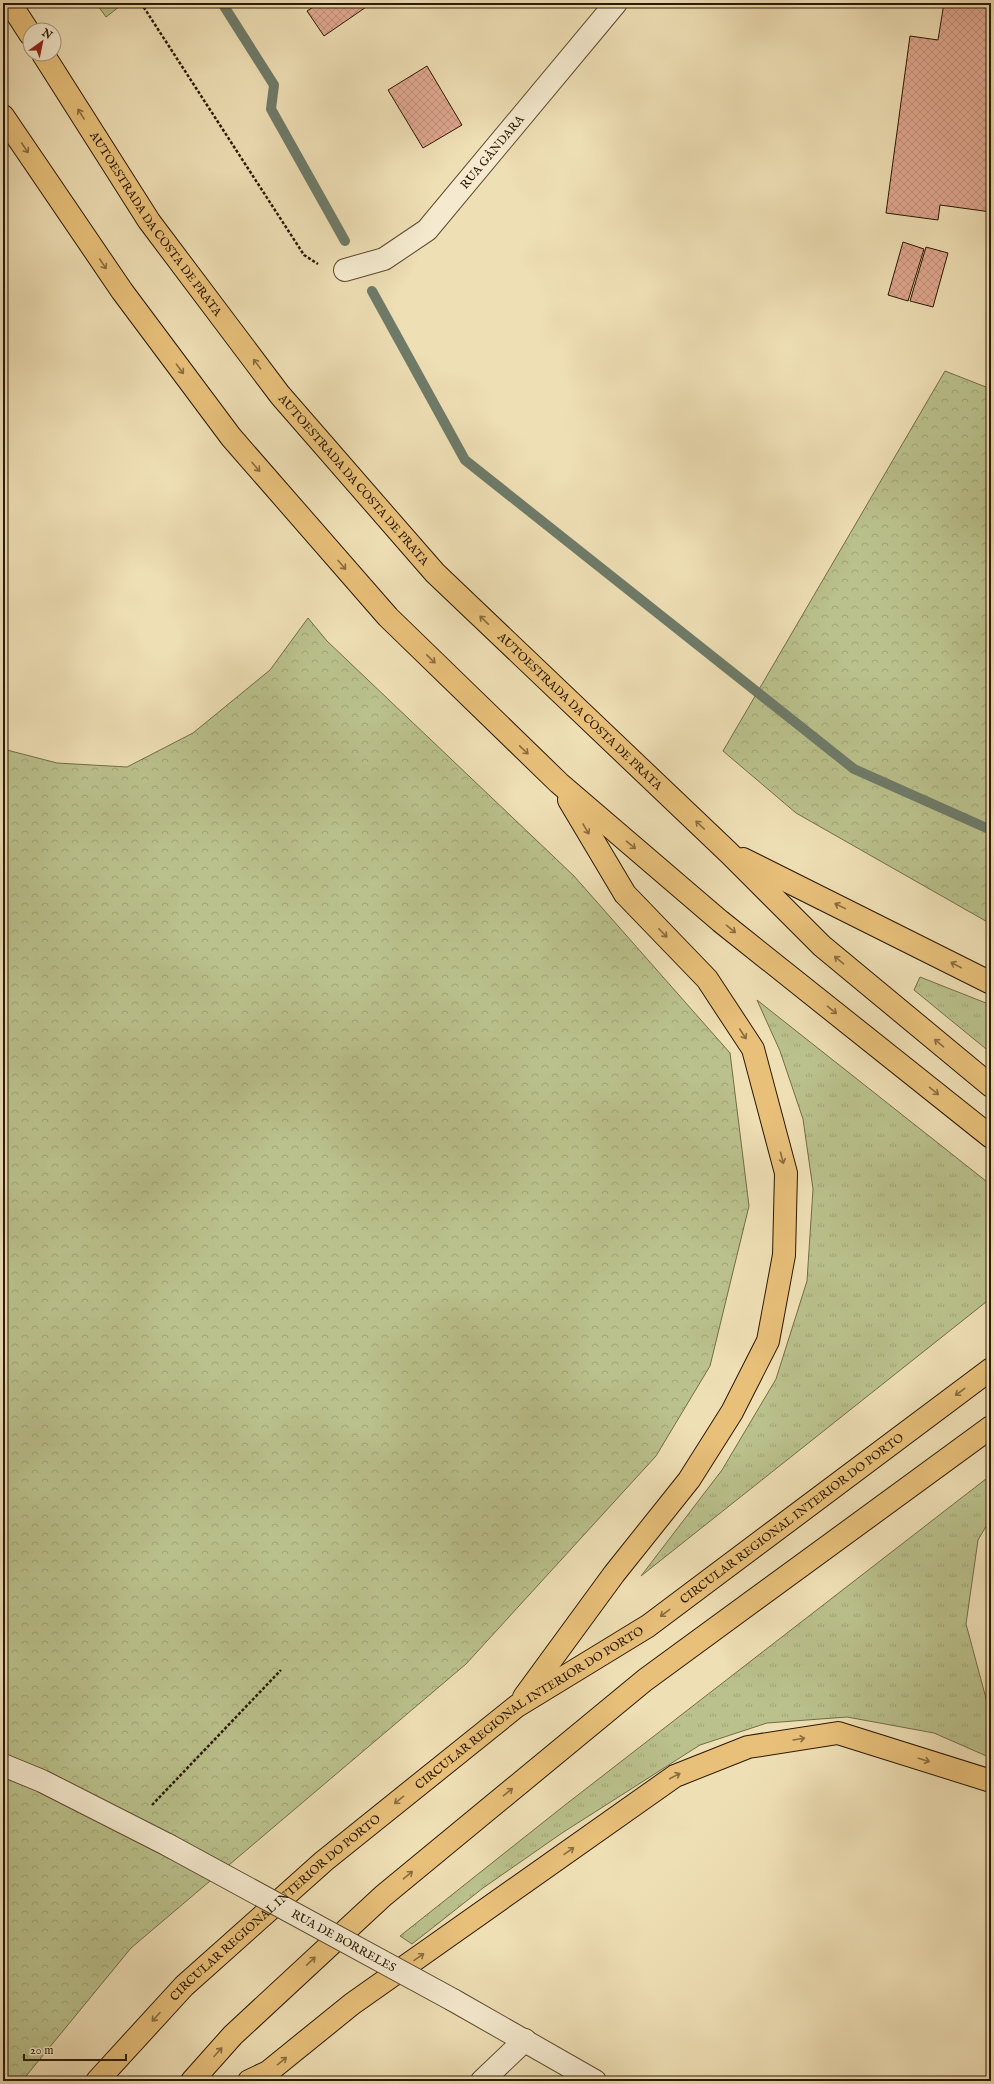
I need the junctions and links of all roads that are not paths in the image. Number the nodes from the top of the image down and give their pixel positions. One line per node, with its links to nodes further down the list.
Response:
1 (10, 3): 3 (highway)
2 (616, 3): 6 (street, RUA GÂNDARA)
3 (22, 22)
4 (48, 62): 8 (highway, AUTOESTRADA DA COSTA DE PRATA, one-way to 4)
5 (3, 116): 7 (highway, one-way to 7)
6 (345, 270)
7 (559, 783): 11 (highway, one-way to 11); 14 (highway, one-way to 14)
8 (728, 852): 9 (highway, one-way to 8); 10 (highway, AUTOESTRADA DA COSTA DE PRATA, one-way to 8)
9 (991, 982)
10 (991, 1086)
11 (991, 1137)
12 (991, 1369): 14 (highway, CIRCULAR REGIONAL INTERIOR DO PORTO, one-way to 14)
13 (991, 1427): 19 (highway, one-way to 13)
14 (517, 1706): 18 (highway, CIRCULAR REGIONAL INTERIOR DO PORTO, one-way to 18)
15 (3, 1765): 17 (street, RUA DE BORRELES, bridge)
16 (991, 1781): 20 (highway, one-way to 16)
17 (525, 2040): 21 (street); 22 (street, RUA DE BORRELES)
18 (97, 2081)
19 (192, 2081)
20 (249, 2081)
21 (482, 2081)
22 (595, 2081)

